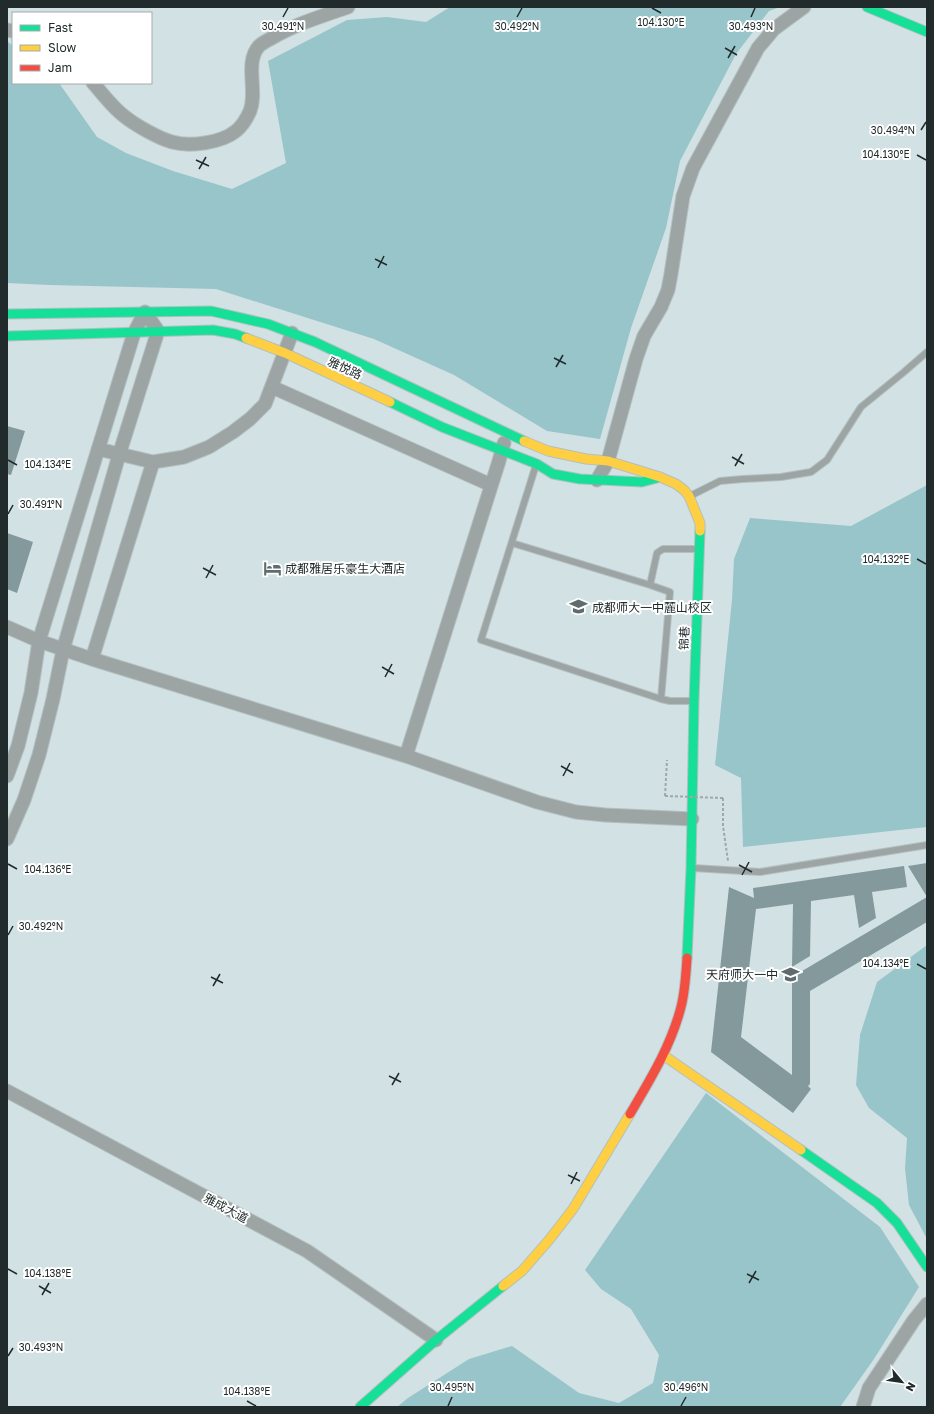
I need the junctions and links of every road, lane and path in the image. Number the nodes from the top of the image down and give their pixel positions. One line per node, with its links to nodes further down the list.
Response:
1 (348, 7): 5 (street)
2 (804, 7): 19 (street)
3 (867, 7): 4 (street)
4 (927, 32)
5 (94, 84)
6 (145, 312): 7 (street, 锦巷); 8 (street); 9 (street); 10 (street, 锦巷)
7 (7, 314)
8 (158, 331): 9 (street, 雅悦路); 13 (street, 雅悦路); 18 (street)
9 (134, 333): 11 (street, 雅悦路); 16 (street)
10 (292, 333): 13 (street); 15 (street, 锦巷)
11 (7, 336)
12 (927, 352): 25 (lane)
13 (285, 353): 14 (street); 17 (street, 雅悦路)
14 (272, 387): 20 (street); 24 (street)
15 (505, 433): 17 (street); 19 (street, 锦巷)
16 (98, 449): 18 (street); 30 (street)
17 (503, 450): 21 (street, 雅悦路); 24 (street)
18 (120, 455): 20 (street); 31 (street)
19 (608, 461): 22 (street, 锦巷); 23 (street)
20 (153, 462): 32 (street)
21 (536, 464): 23 (street, 雅悦路); 26 (lane)
22 (660, 477): 23 (street, 雅悦路); 25 (street, 锦巷)
23 (597, 480)
24 (492, 485): 35 (street)
25 (689, 496): 27 (street, 锦巷)
26 (512, 543): 28 (lane); 33 (lane)
27 (700, 549): 28 (lane); 34 (street, 锦巷)
28 (650, 585): 33 (lane)
29 (7, 628): 30 (street)
30 (39, 641): 31 (street); 37 (street)
31 (63, 650): 32 (street); 39 (street)
32 (92, 659): 35 (street)
33 (661, 699): 34 (lane)
34 (694, 701): 38 (street, 锦巷)
35 (406, 756): 38 (street)
36 (667, 760): 42 (path, bridge)
37 (7, 776)
38 (692, 819): 41 (street, 锦巷)
39 (7, 839)
40 (927, 846): 42 (lane)
41 (691, 868): 42 (lane); 43 (street, 锦巷)
42 (730, 870)
43 (663, 1055): 45 (street); 47 (street, 锦巷)
44 (7, 1091): 47 (street, 雅成大道)
45 (927, 1267)
46 (927, 1304): 49 (street)
47 (436, 1340): 48 (street, 锦巷)
48 (360, 1407)
49 (863, 1407)

